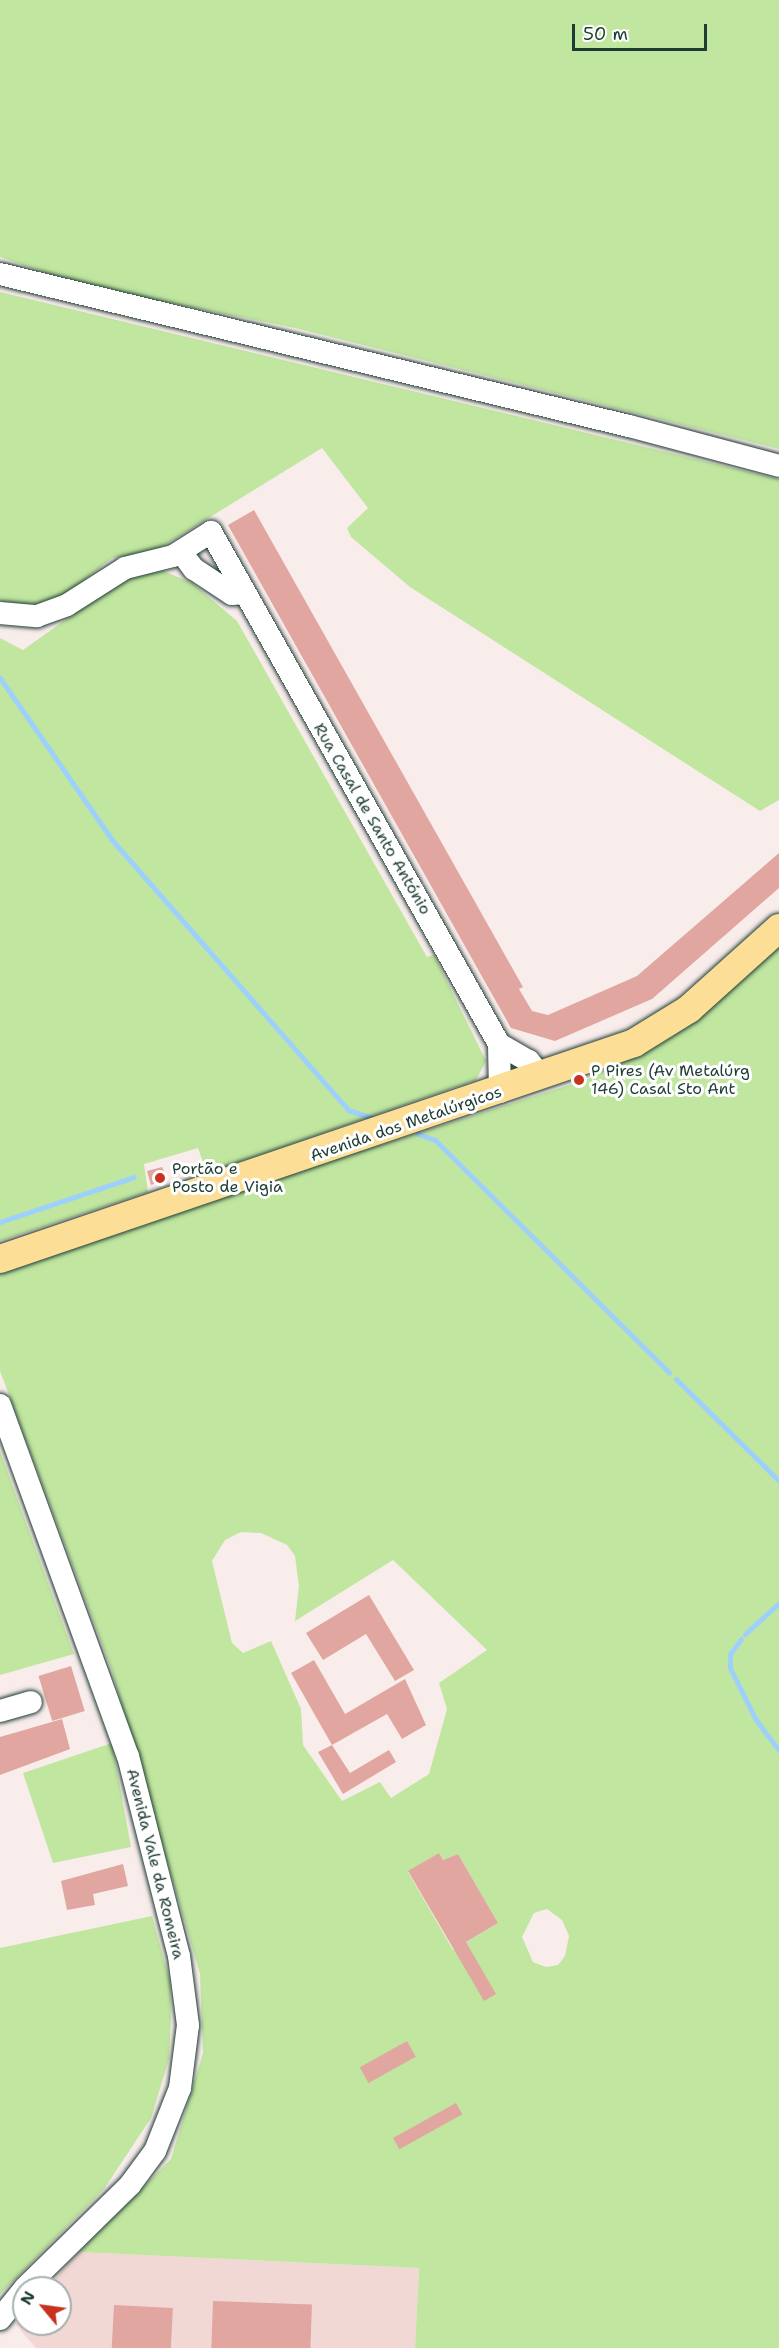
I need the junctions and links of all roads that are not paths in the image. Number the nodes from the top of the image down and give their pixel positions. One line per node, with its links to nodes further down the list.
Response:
1 (0, 274): 2 (street)
2 (779, 466)
3 (181, 552): 4 (street); 4 (street, Rua Casal de Santo António); 5 (street)
4 (244, 593): 7 (street, Rua Casal de Santo António)
5 (0, 613)
6 (779, 928): 8 (main road, Avenida dos Metalúrgicos)
7 (499, 1044): 8 (street); 9 (street, Rua Casal de Santo António)
8 (541, 1077): 9 (main road, Avenida dos Metalúrgicos)
9 (500, 1092): 10 (main road, Avenida dos Metalúrgicos)
10 (0, 1259)
11 (0, 1405): 14 (street, Avenida Vale da Romeira)
12 (31, 1702): 13 (street)
13 (0, 1711)
14 (36, 2276)
15 (12, 2304): 16 (street, Avenida Vale da Romeira)
16 (0, 2319)

